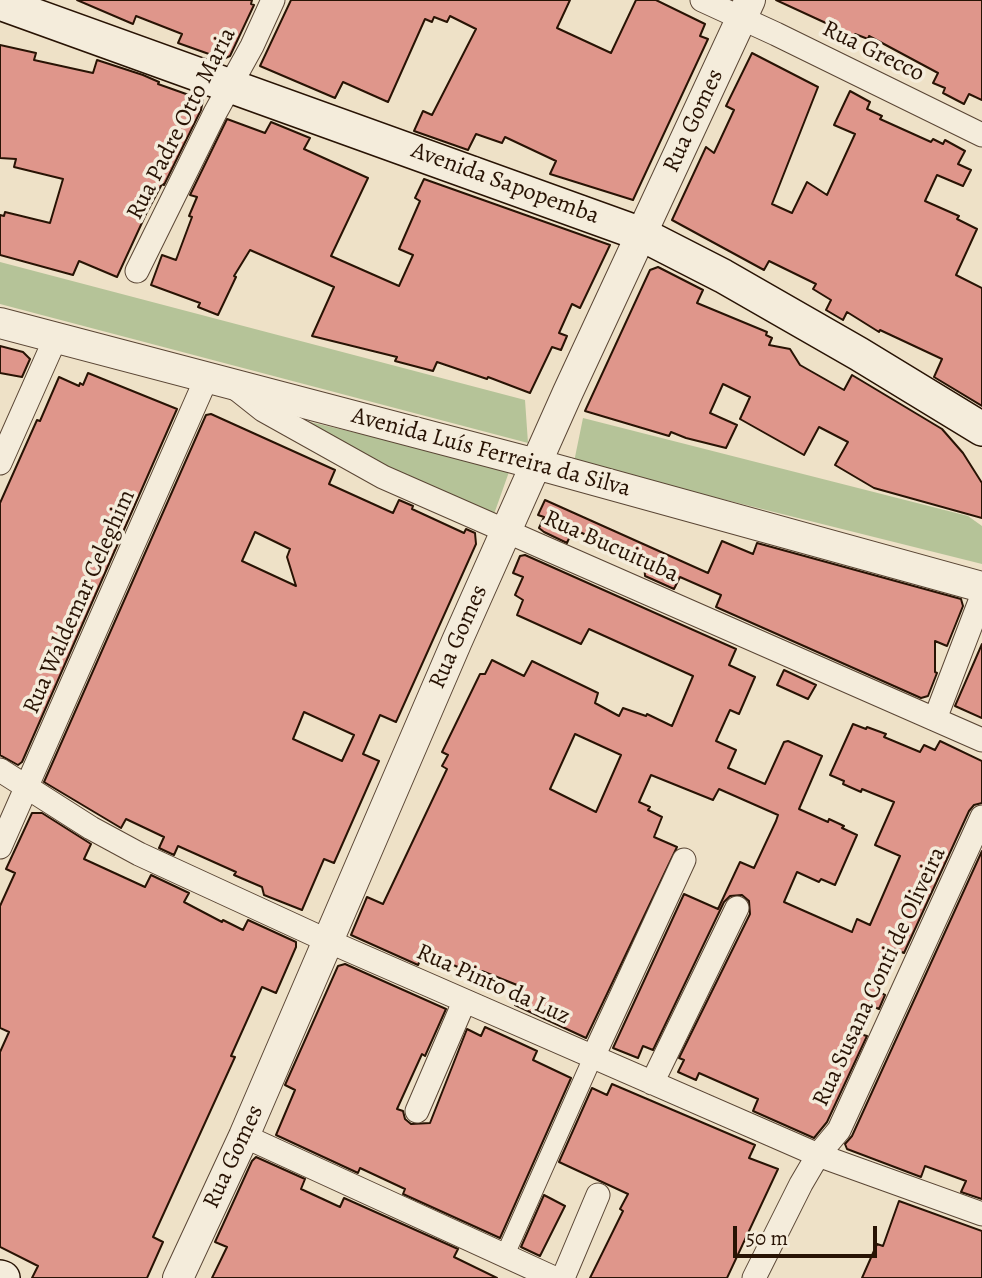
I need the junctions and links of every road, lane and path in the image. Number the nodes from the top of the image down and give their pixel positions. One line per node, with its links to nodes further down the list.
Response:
1 (273, 0): 5 (street, Rua Padre Otto Maria)
2 (702, 0): 4 (street, Rua Grecco)
3 (0, 3): 5 (main road, Avenida Sapopemba)
4 (745, 9): 6 (street, Rua Grecco); 7 (street, Rua Gomes)
5 (231, 85): 7 (main road, Avenida Sapopemba); 8 (street, Rua Padre Otto Maria)
6 (982, 135)
7 (641, 234): 12 (main road, Avenida Sapopemba); 14 (street, Rua Gomes)
8 (137, 271)
9 (0, 323): 10 (street, Avenida Luís Ferreira da Silva)
10 (56, 337): 11 (street, Avenida Luís Ferreira da Silva); 13 (street)
11 (218, 380): 14 (street, Avenida Luís Ferreira da Silva); 15 (street, Rua Bucuituba); 21 (street, Rua Waldemar Celeghim)
12 (981, 430)
13 (0, 463)
14 (536, 464): 15 (street, Rua Gomes); 16 (street, Avenida Luís Ferreira da Silva)
15 (507, 530): 18 (street, Rua Bucuituba); 26 (street, Rua Gomes)
16 (982, 587)
17 (982, 596): 18 (street)
18 (935, 719): 19 (street, Rua Bucuituba)
19 (982, 740)
20 (0, 770): 21 (street, Rua Pinto da Luz)
21 (27, 786): 23 (street, Rua Waldemar Celeghim); 26 (street, Rua Pinto da Luz)
22 (982, 817): 32 (street, Rua Susana Conti de Oliveira)
23 (0, 847)
24 (684, 860): 28 (street)
25 (737, 908): 29 (street)
26 (328, 941): 27 (street, Rua Pinto da Luz); 31 (street, Rua Gomes)
27 (464, 1002): 28 (street, Rua Pinto da Luz); 30 (street)
28 (593, 1057): 29 (street, Rua Pinto da Luz); 35 (street)
29 (652, 1083): 32 (street, Rua Pinto da Luz)
30 (417, 1111)
31 (244, 1136): 35 (street); 36 (street, Rua Gomes)
32 (818, 1155): 34 (street, Rua Pinto da Luz); 39 (street, Rua Susana Conti de Oliveira)
33 (598, 1195): 38 (street)
34 (982, 1214)
35 (505, 1255): 37 (street)
36 (178, 1278)
37 (554, 1278)
38 (563, 1278)
39 (754, 1278)

